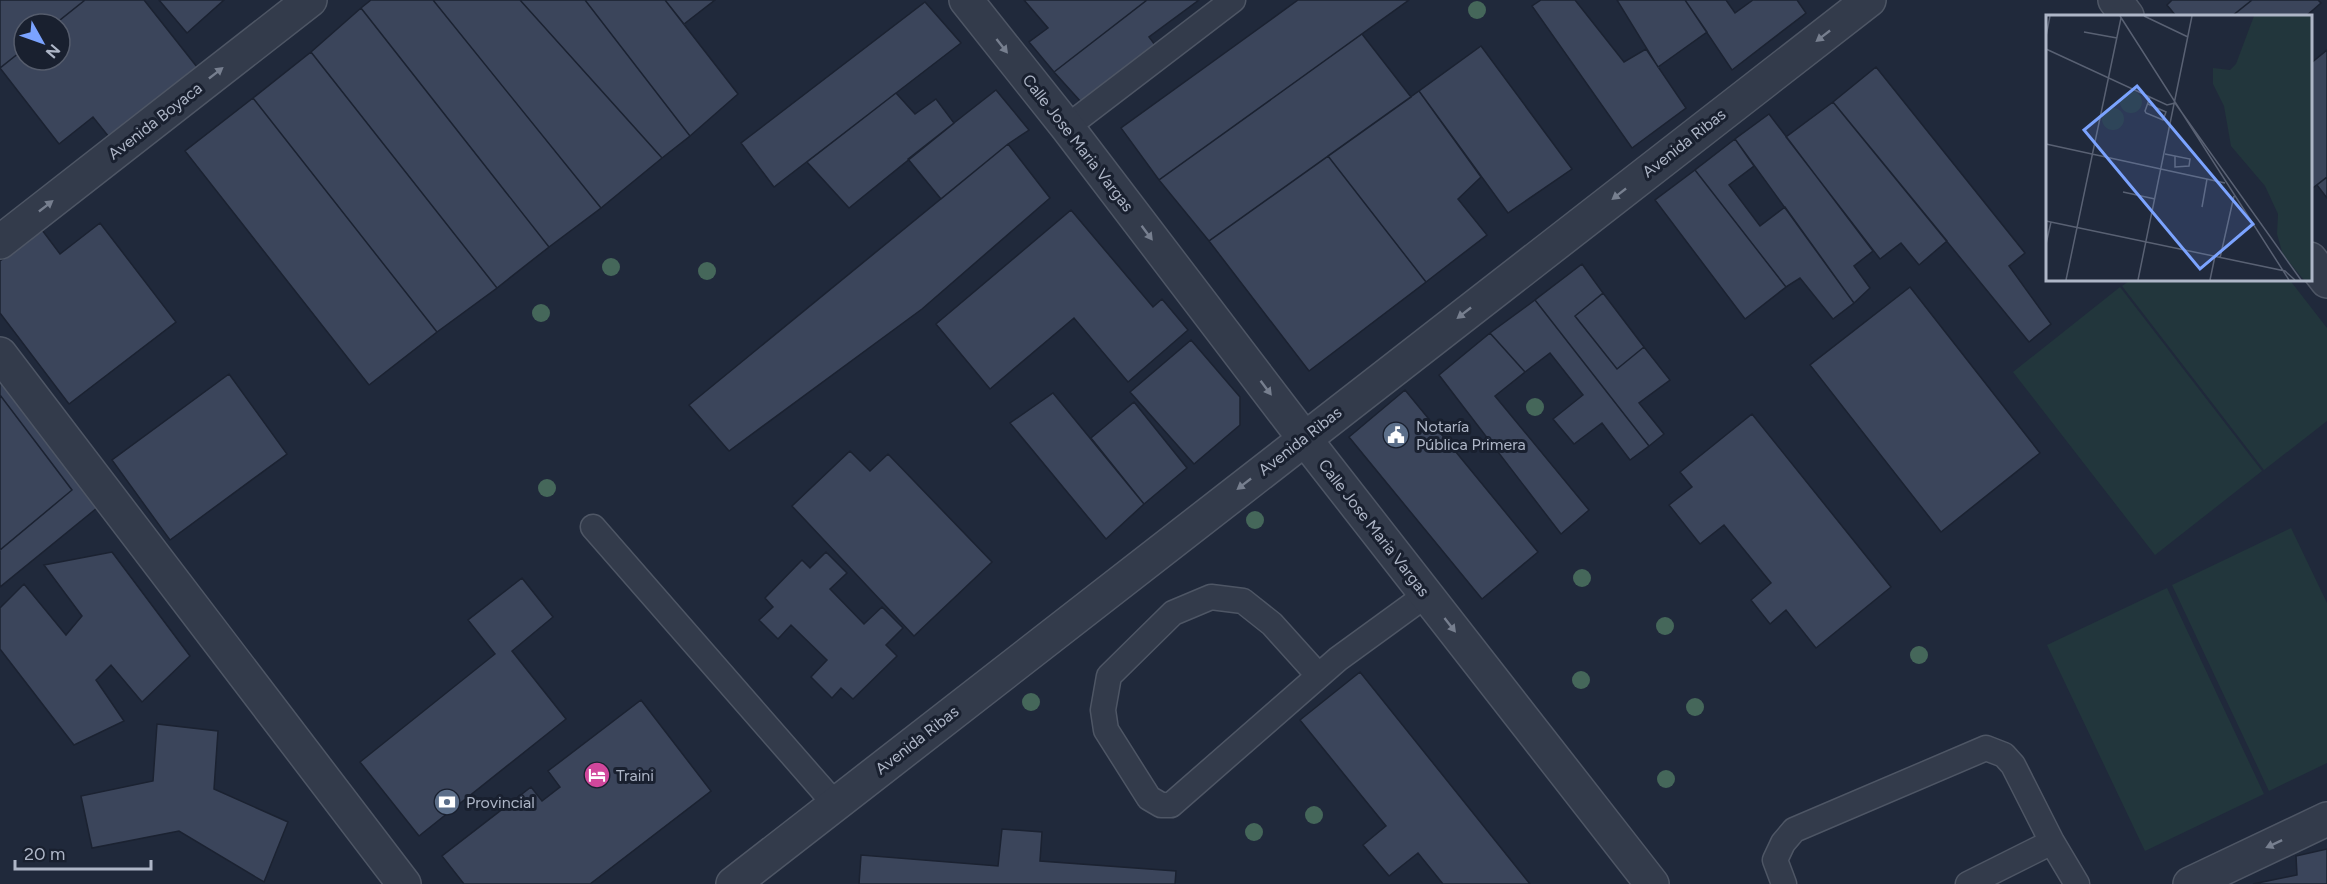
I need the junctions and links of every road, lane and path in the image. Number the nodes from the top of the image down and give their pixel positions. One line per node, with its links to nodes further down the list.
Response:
1 (309, 0): 8 (street, Avenida Boyaca, one-way to 1)
2 (966, 0): 7 (street, Calle Jose Maria Vargas, one-way to 7)
3 (1233, 0): 7 (lane)
4 (1869, 0): 12 (street, Avenida Ribas, one-way to 12)
5 (2115, 0): 6 (street)
6 (2126, 15)
7 (1067, 127): 12 (street, Calle Jose Maria Vargas, one-way to 12)
8 (0, 242)
9 (2312, 262): 10 (street)
10 (2327, 281)
11 (0, 354): 19 (street)
12 (1304, 438): 14 (street, Calle Jose Maria Vargas); 16 (street, Avenida Ribas, one-way to 16)
13 (593, 527): 16 (lane)
14 (1426, 595): 15 (lane); 21 (street, Calle Jose Maria Vargas, one-way to 21)
15 (1318, 675): 15 (lane)
16 (835, 804): 20 (street, Avenida Ribas)
17 (2327, 819): 25 (street, one-way to 25)
18 (2052, 842): 22 (lane); 23 (lane); 24 (lane)
19 (404, 884)
20 (733, 884)
21 (1652, 884)
22 (1784, 884)
23 (1968, 884)
24 (2078, 884)
25 (2190, 884)

